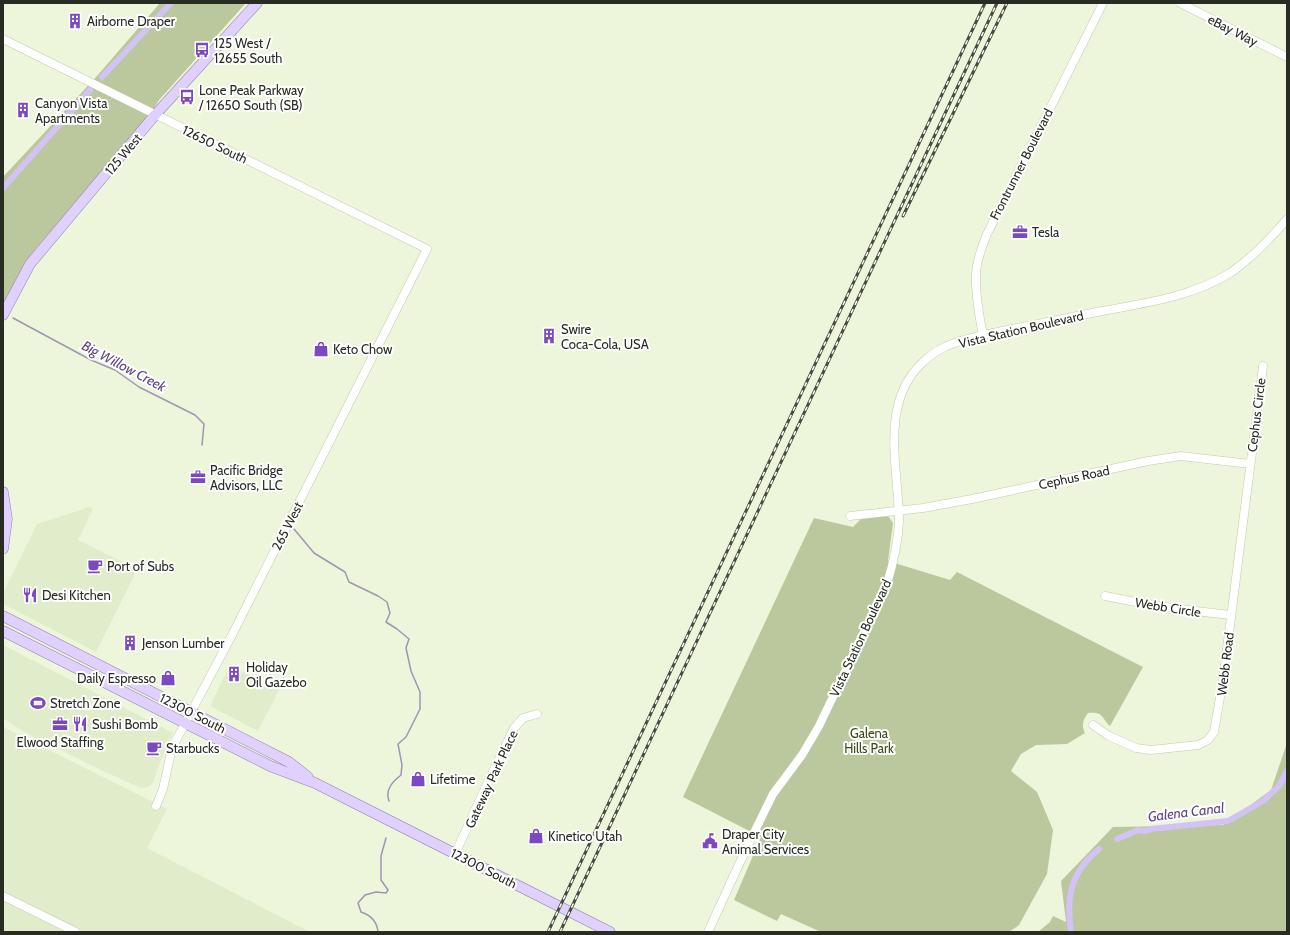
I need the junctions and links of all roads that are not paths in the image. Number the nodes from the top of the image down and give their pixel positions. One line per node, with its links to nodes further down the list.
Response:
1 (257, 3): 6 (main road, 125 West)
2 (1103, 3): 10 (street, Frontrunner Boulevard)
3 (1180, 3): 5 (street, eBay Way)
4 (3, 39): 6 (street, 12650 South)
5 (1287, 57)
6 (155, 115): 8 (street, 12650 South); 9 (main road, 125 West)
7 (1287, 219): 10 (street, Vista Station Boulevard)
8 (427, 249): 21 (street, 265 West)
9 (3, 315)
10 (983, 335): 14 (street, Vista Station Boulevard)
11 (1263, 366): 12 (street, Cephus Circle)
12 (1250, 464): 14 (street, Cephus Road); 18 (street, Webb Road)
13 (3, 492): 16 (main road)
14 (898, 510): 15 (street, Cephus Road); 31 (street, Vista Station Boulevard)
15 (850, 516)
16 (3, 549)
17 (1105, 596): 18 (street, Webb Circle)
18 (1231, 615): 24 (street, Webb Road)
19 (3, 616): 21 (main road, 12300 South)
20 (3, 631): 23 (main road, 12300 South)
21 (190, 712): 23 (street, 265 West); 25 (main road, 12300 South)
22 (537, 714): 27 (street, Gateway Park Place)
23 (185, 722): 25 (main road, 12300 South); 26 (street, 265 West)
24 (1093, 725)
25 (315, 782): 27 (main road, 12300 South)
26 (156, 806)
27 (455, 854): 30 (main road, 12300 South)
28 (3, 896): 29 (street)
29 (76, 932)
30 (610, 932)
31 (708, 932)

